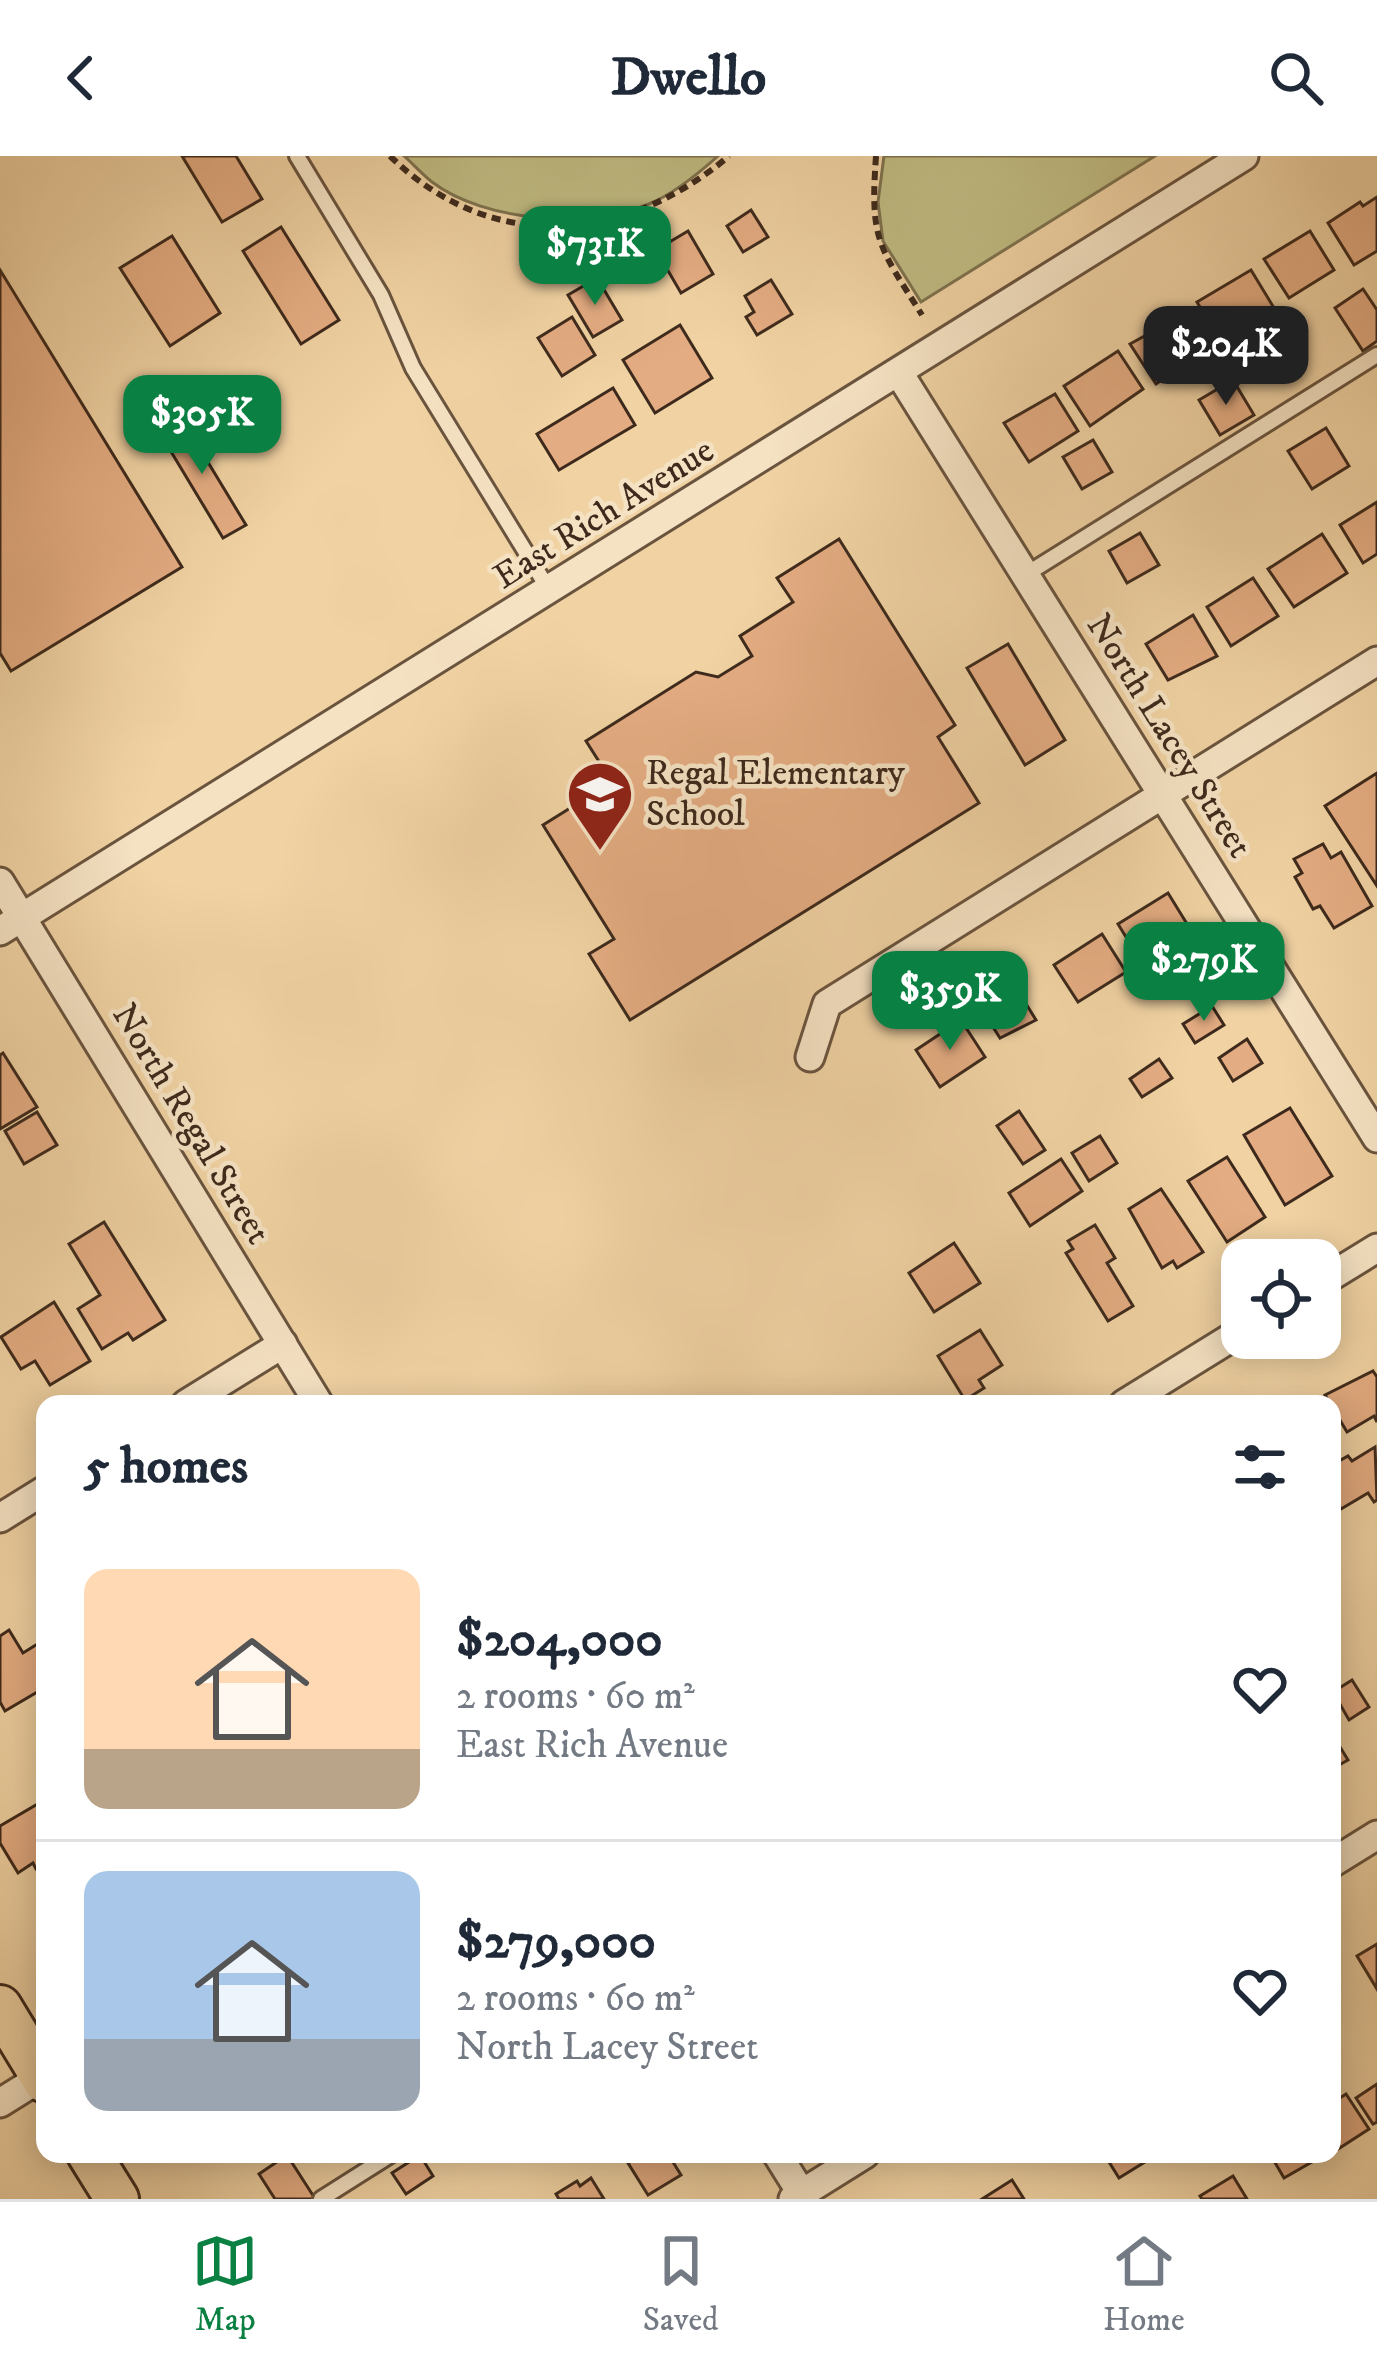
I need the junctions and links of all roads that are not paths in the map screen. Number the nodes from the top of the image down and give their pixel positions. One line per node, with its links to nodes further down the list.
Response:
1 (297, 156): 6 (lane)
2 (1244, 156): 4 (street, East Rich Avenue)
3 (1377, 356): 5 (lane)
4 (899, 373): 5 (street, North Lacey Street); 6 (street, East Rich Avenue)
5 (1025, 574): 8 (street, North Lacey Street)
6 (549, 590): 10 (street, East Rich Avenue)
7 (1377, 661): 8 (street)
8 (1162, 795): 11 (street); 12 (street, North Lacey Street)
9 (0, 882): 10 (street, North Regal Street)
10 (11, 924): 15 (street, North Regal Street)
11 (811, 1057)
12 (1377, 1138)
13 (1377, 1247): 14 (street)
14 (1341, 1270)
15 (283, 1344): 17 (street); 18 (street, North Regal Street)
16 (1221, 1344): 19 (street)
17 (200, 1395)
18 (314, 1395)
19 (1139, 1395)
20 (36, 1496): 21 (street)
21 (0, 1518)
22 (1377, 1835): 23 (street)
23 (1341, 1857)
24 (0, 2007): 25 (main road)
25 (36, 2064)
26 (36, 2082): 27 (street)
27 (0, 2103)
28 (95, 2163): 33 (main road)
29 (378, 2163): 34 (lane)
30 (782, 2163): 32 (street)
31 (851, 2163): 32 (street)
32 (800, 2197)
33 (117, 2199)
34 (321, 2199)

